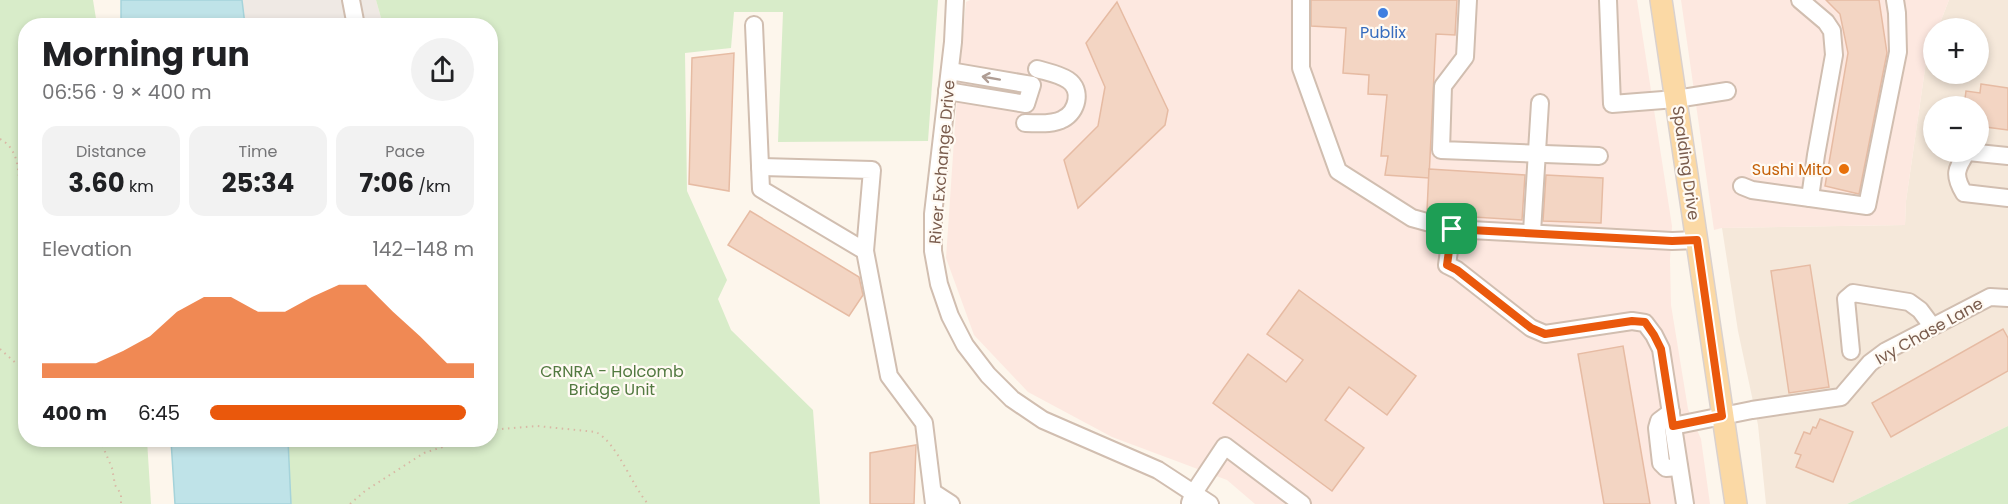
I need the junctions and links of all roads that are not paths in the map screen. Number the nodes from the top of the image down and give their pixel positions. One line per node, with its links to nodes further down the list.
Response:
1 (351, 0): 9 (street)
2 (955, 0): 12 (street, River Exchange Drive)
3 (1301, 0): 27 (street)
4 (1468, 0): 18 (street)
5 (1608, 0): 15 (street)
6 (1661, 0): 15 (main road, Spalding Drive)
7 (1800, 0): 25 (street)
8 (1895, 0): 25 (street)
9 (354, 18)
10 (754, 25): 23 (street)
11 (1037, 69): 17 (street)
12 (950, 71): 13 (street, River Exchange Drive); 13 (street, one-way to 12)
13 (947, 91): 37 (street, River Exchange Drive)
14 (1727, 91): 15 (street)
15 (1676, 99): 29 (main road, Spalding Drive)
16 (1540, 103): 18 (street)
17 (1025, 123)
18 (1536, 153): 20 (street); 28 (street)
19 (1989, 154): 21 (street)
20 (1599, 156)
21 (2008, 156)
22 (1960, 162): 26 (street)
23 (760, 167): 30 (street); 30 (street)
24 (1742, 186): 25 (street)
25 (1810, 198)
26 (2008, 198)
27 (1452, 229): 28 (street); 35 (street)
28 (1532, 232): 29 (street)
29 (1697, 240): 34 (main road, Spalding Drive)
30 (865, 251): 36 (street)
31 (2008, 298): 32 (street, Ivy Chase Lane)
32 (1932, 326): 33 (street); 34 (street, Ivy Chase Lane)
33 (1851, 351)
34 (1722, 416): 35 (street, Ivy Chase Lane); 42 (main road, Spalding Drive)
35 (1672, 419): 41 (street)
36 (934, 499): 38 (street)
37 (1191, 499): 39 (street, River Exchange Drive); 40 (street)
38 (951, 504)
39 (1210, 504)
40 (1302, 504)
41 (1685, 504)
42 (1736, 504)

